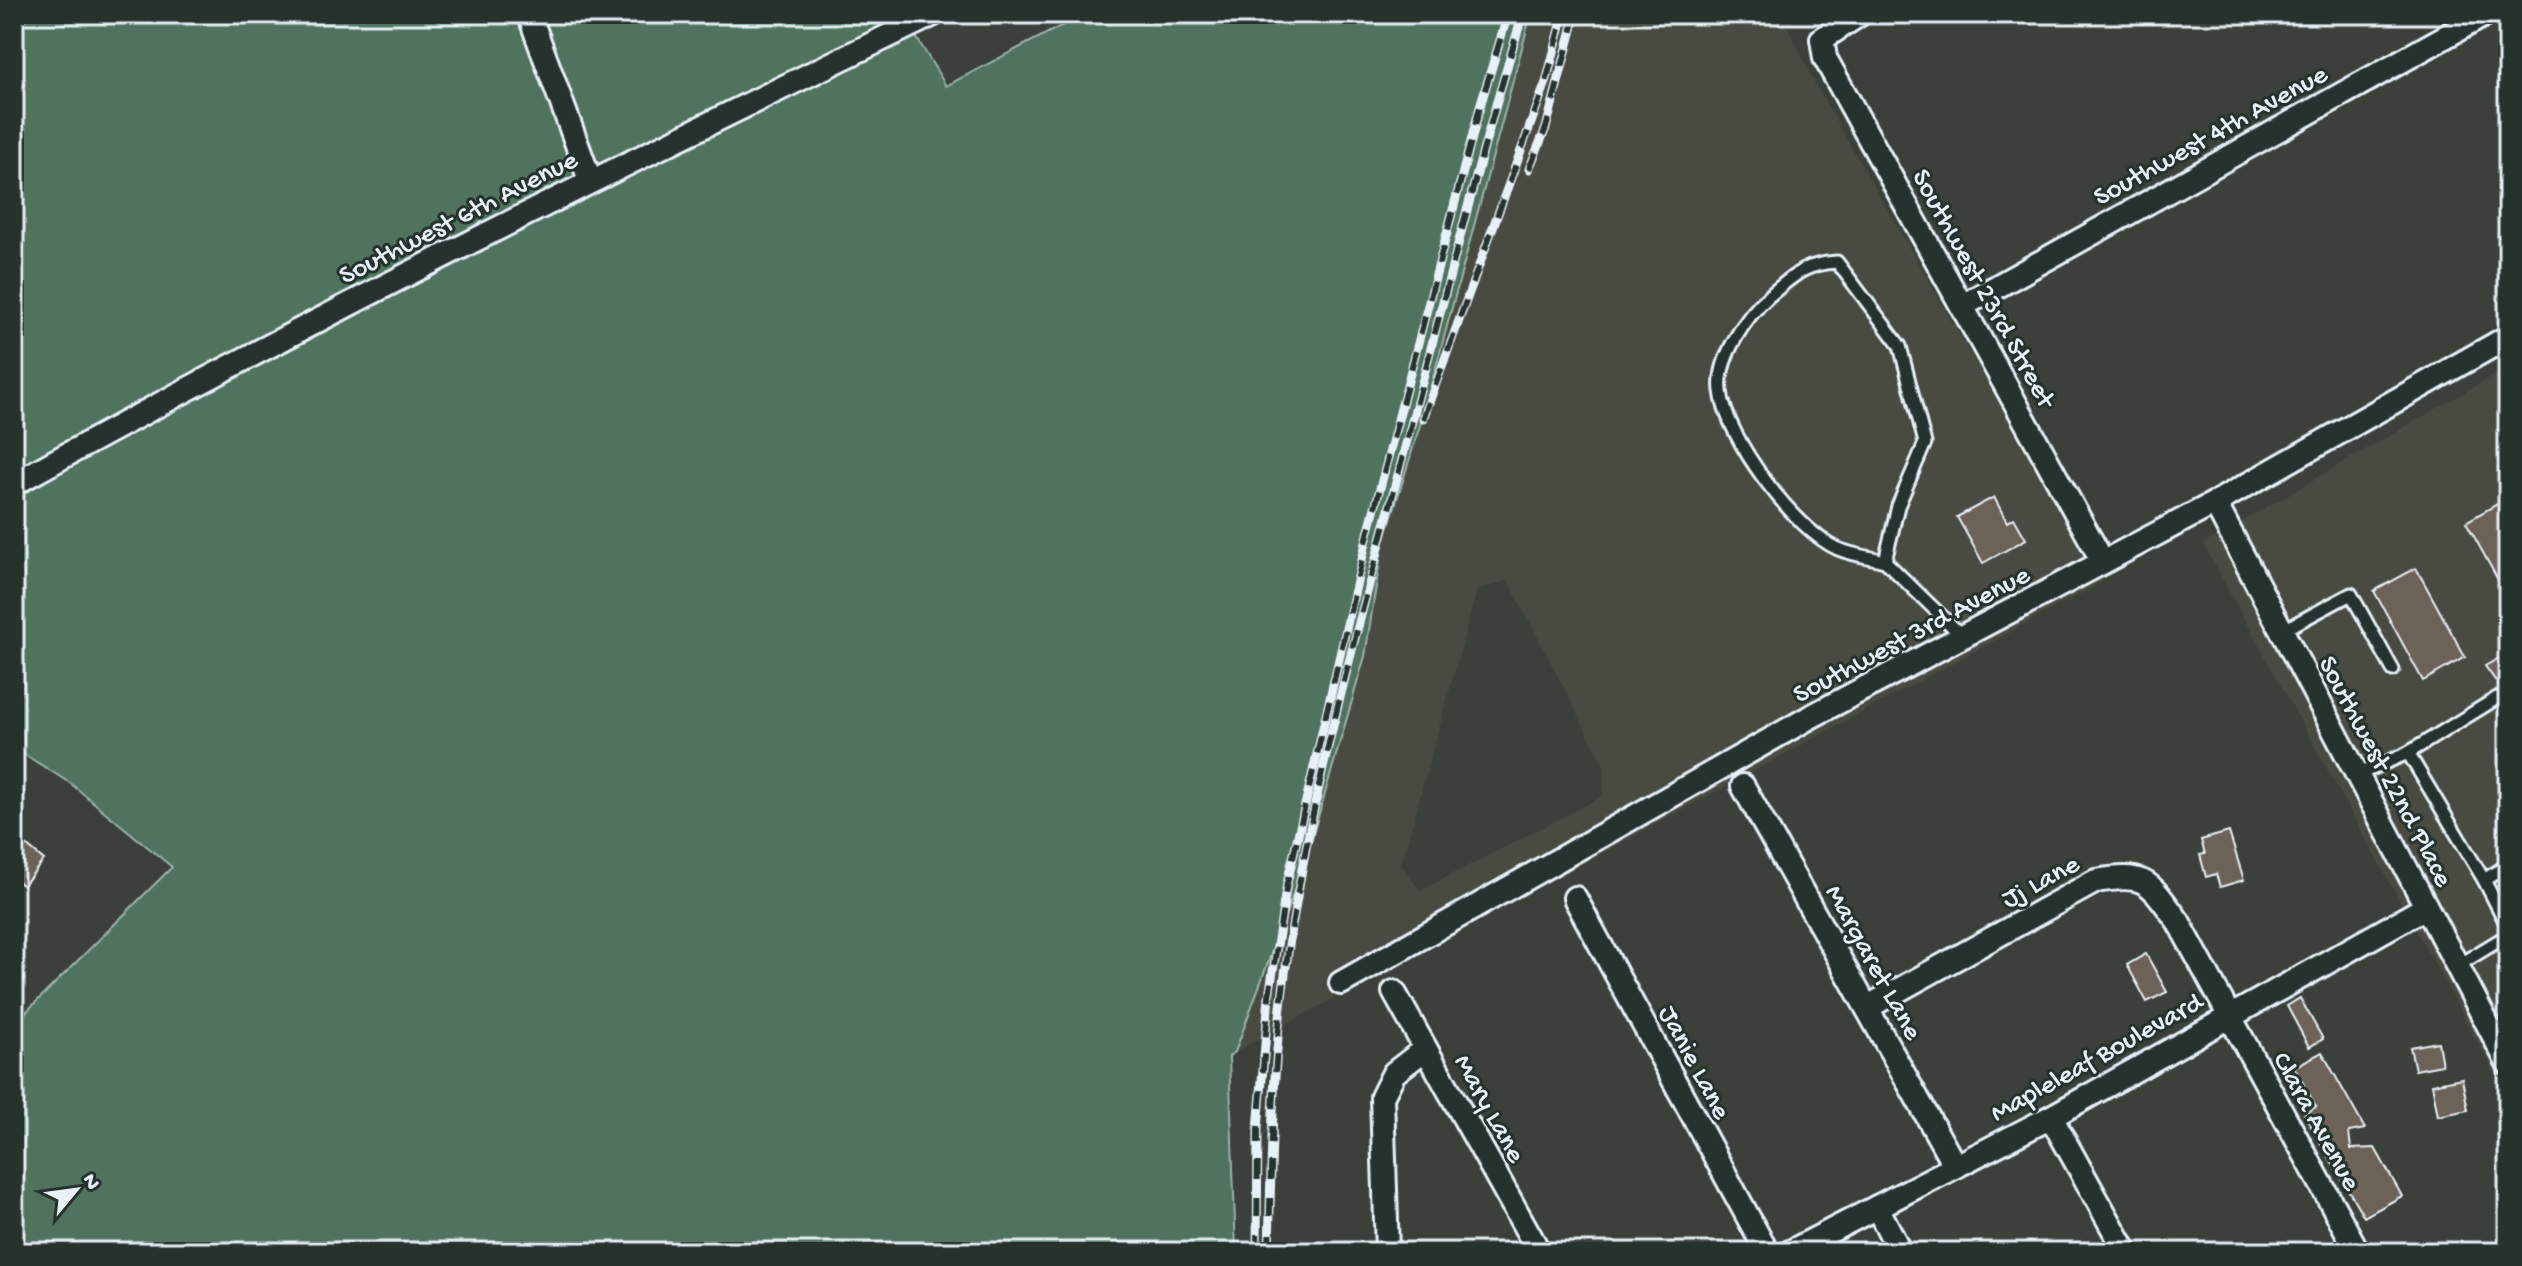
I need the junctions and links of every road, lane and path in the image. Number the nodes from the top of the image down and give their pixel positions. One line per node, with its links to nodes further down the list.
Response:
1 (529, 14): 5 (street)
2 (934, 14): 5 (street, Southwest 6th Avenue)
3 (1860, 14): 6 (street, Southwest 23rd Street)
4 (2486, 14): 6 (street, Southwest 4th Avenue)
5 (590, 180): 8 (street, Southwest 6th Avenue)
6 (1962, 306): 11 (street, Southwest 23rd Street)
7 (2508, 337): 9 (street, Southwest 3rd Avenue)
8 (14, 484)
9 (2215, 503): 11 (street, Southwest 3rd Avenue); 12 (street, Southwest 22nd Place)
10 (1885, 561): 10 (lane); 13 (lane)
11 (2103, 562): 13 (street, Southwest 3rd Avenue)
12 (2282, 631): 14 (lane); 17 (street, Southwest 22nd Place)
13 (1964, 638): 26 (street, Southwest 3rd Avenue)
14 (2393, 670)
15 (2497, 698): 16 (lane)
16 (2408, 753): 17 (lane); 20 (lane)
17 (2357, 775): 22 (street, Southwest 22nd Place)
18 (1743, 786): 28 (street, Margaret Lane)
19 (2508, 865): 20 (lane)
20 (2484, 880): 23 (lane)
21 (1575, 898): 37 (street, Janie Lane)
22 (2426, 907): 25 (street, Southwest 22nd Place); 29 (street, Mapleleaf Boulevard)
23 (2508, 927)
24 (2508, 935): 25 (lane)
25 (2457, 966): 31 (street, Southwest 22nd Place)
26 (1341, 983)
27 (1394, 992): 30 (street, Mary Lane)
28 (1868, 1007): 29 (street, Jj Lane); 33 (street, Margaret Lane)
29 (2226, 1016): 32 (street, Mapleleaf Boulevard); 41 (street, Clara Avenue)
30 (1425, 1049): 35 (street); 36 (street, Mary Lane)
31 (2508, 1063)
32 (2051, 1117): 33 (street, Mapleleaf Boulevard); 40 (street)
33 (1955, 1166): 34 (street, Mapleleaf Boulevard)
34 (1877, 1207): 38 (street, Mapleleaf Boulevard); 39 (street)
35 (1387, 1252)
36 (1539, 1252)
37 (1767, 1252)
38 (1790, 1252)
39 (1900, 1252)
40 (2126, 1252)
41 (2358, 1252)

